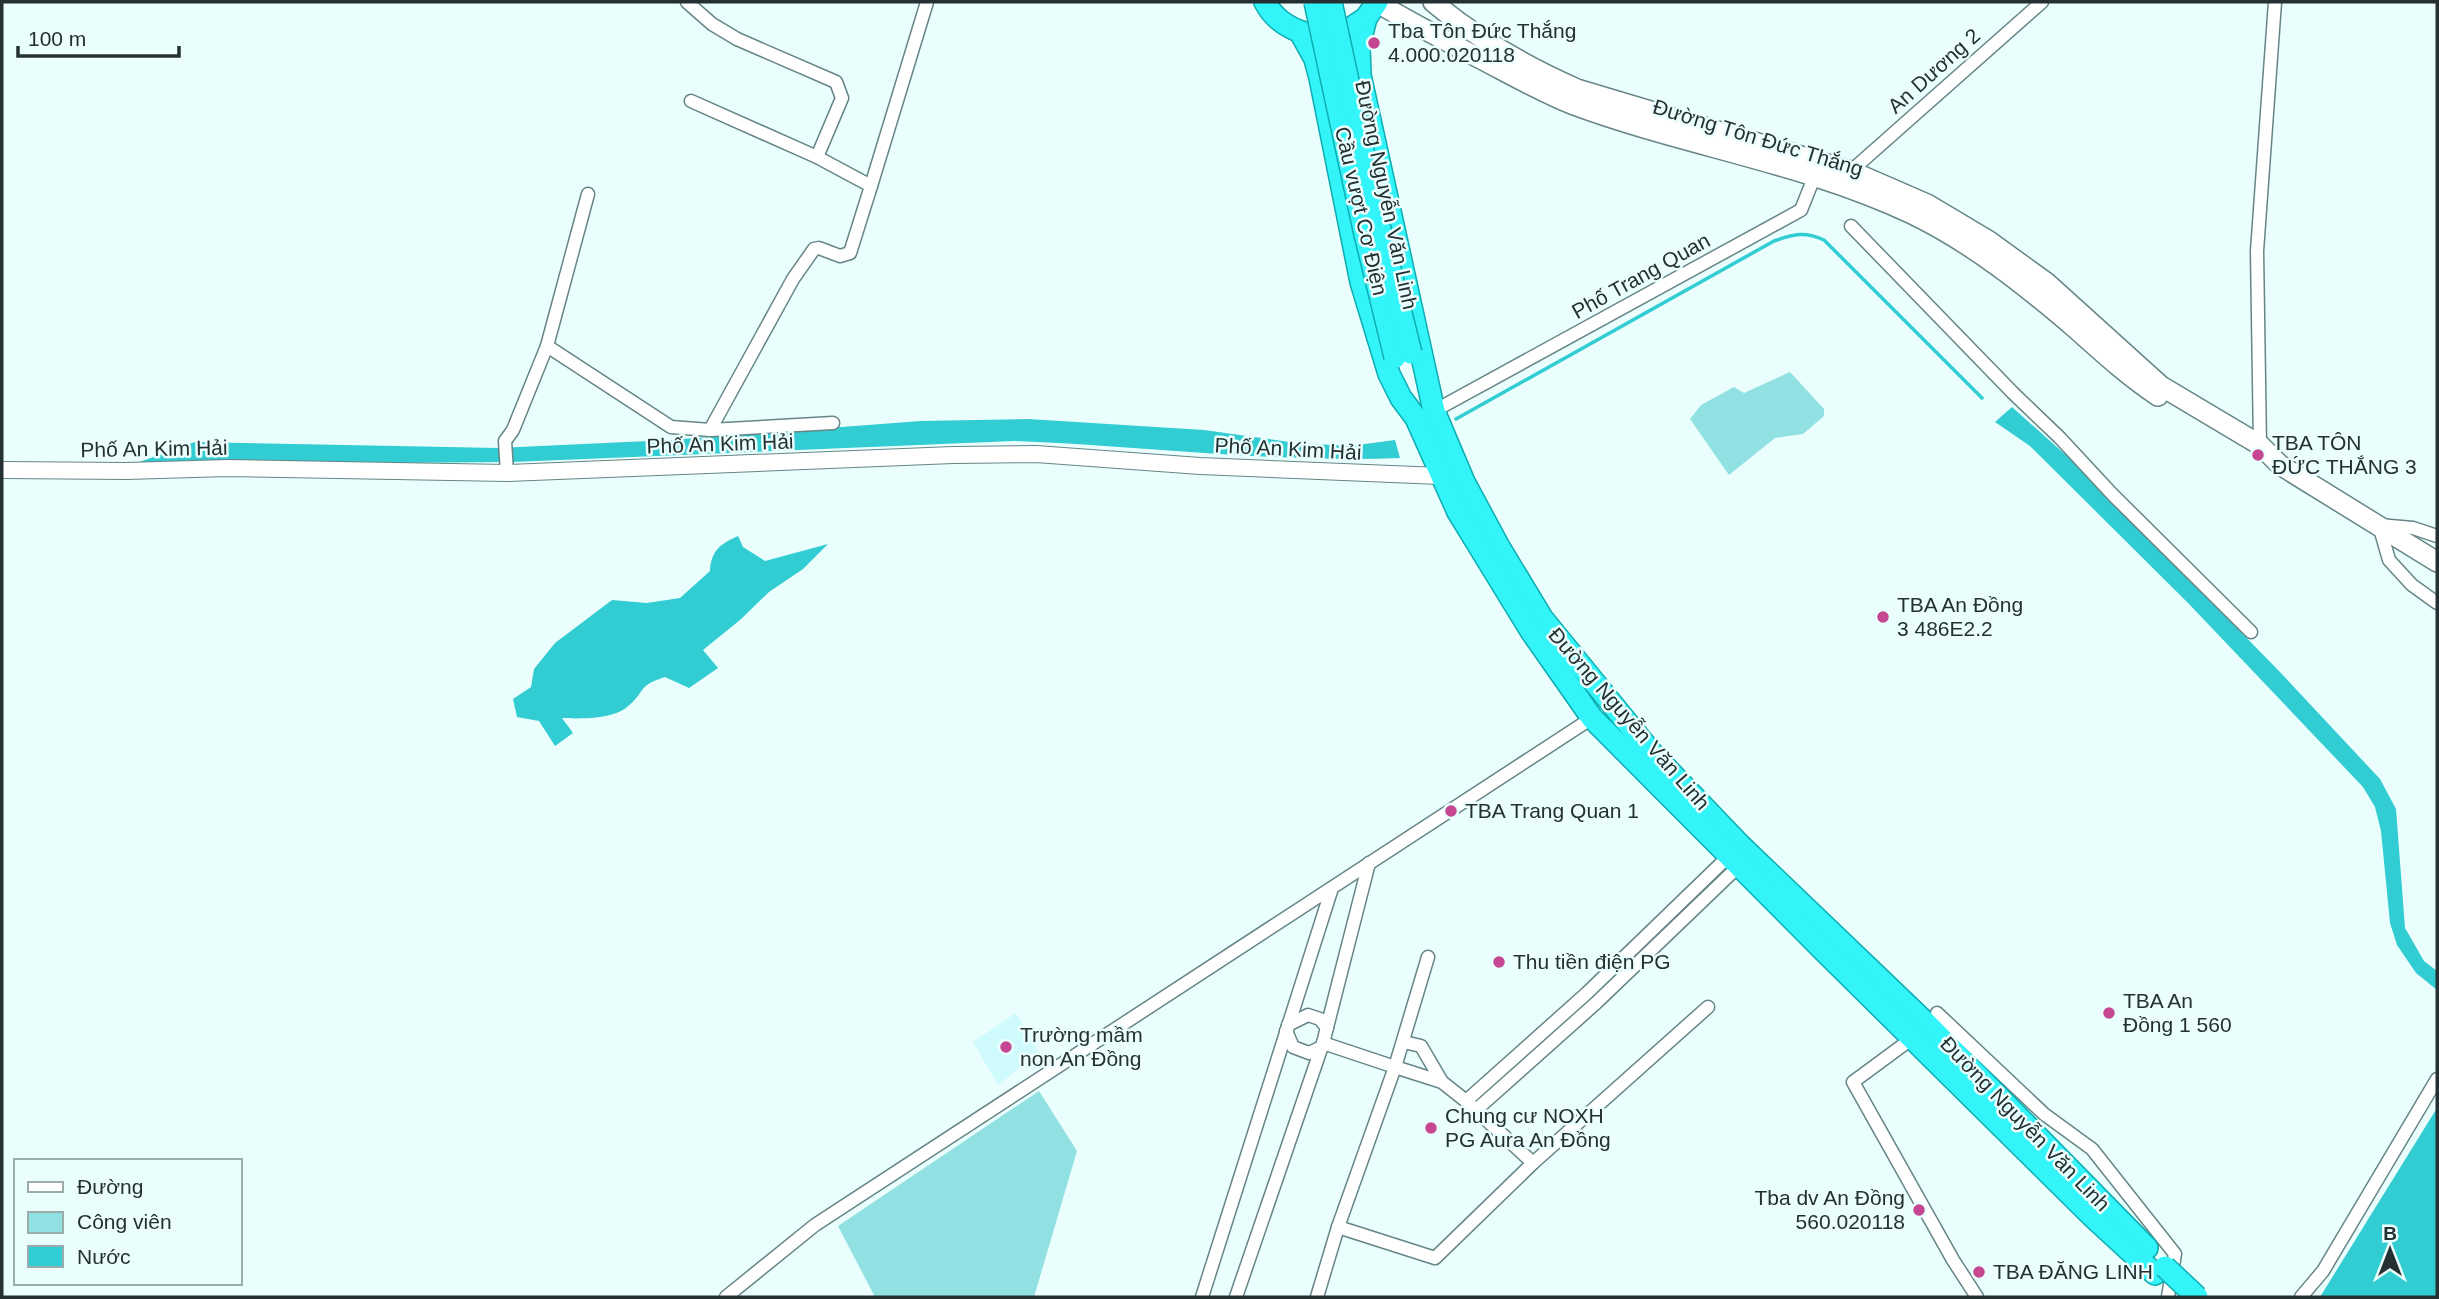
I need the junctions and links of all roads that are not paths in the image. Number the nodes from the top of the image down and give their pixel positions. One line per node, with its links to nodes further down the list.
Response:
1 (687, 2): 12 (street)
2 (927, 2): 15 (street)
3 (1265, 2): 10 (highway)
4 (1315, 2): 19 (highway, Cầu vượt Cơ Điện, bridge)
5 (1331, 2): 19 (highway, Cầu vượt Cơ Điện, bridge)
6 (1433, 2): 13 (main road, Đường Tôn Đức Thắng)
7 (2042, 2): 13 (street, An Dương 2)
8 (2275, 2): 23 (street)
9 (1373, 7): 10 (highway); 14 (main road, Đường Tôn Đức Thắng); 20 (highway, Đường Nguyễn Văn Linh)
10 (1300, 32): 20 (highway, Đường Nguyễn Văn Linh)
11 (691, 101): 12 (street)
12 (817, 157): 15 (street)
13 (1851, 171): 14 (street); 23 (main road, Đường Tôn Đức Thắng)
14 (1815, 175): 20 (street, Phố Trang Quan); 24 (main road, Đường Tôn Đức Thắng)
15 (871, 186): 22 (street)
16 (587, 194): 18 (street)
17 (1851, 226): 32 (street)
18 (547, 346): 22 (street); 25 (street)
19 (1403, 355): 20 (highway, Cầu vượt Cơ Điện)
20 (1425, 415): 27 (highway, Đường Nguyễn Văn Linh); 34 (highway, Đường Nguyễn Văn Linh)
21 (834, 423): 22 (street)
22 (710, 429)
23 (2260, 445): 24 (main road, Đường Tôn Đức Thắng)
24 (2280, 465): 28 (main road, Đường Tôn Đức Thắng)
25 (507, 469): 26 (street, Phố An Kim Hải); 27 (street, Phố An Kim Hải)
26 (2, 470)
27 (1440, 476): 33 (highway, Đường Nguyễn Văn Linh)
28 (2379, 525): 29 (street); 30 (main road, Đường Tôn Đức Thắng); 31 (street)
29 (2437, 536)
30 (2437, 562)
31 (2437, 603)
32 (2251, 632)
33 (1592, 718): 34 (highway, Đường Nguyễn Văn Linh); 35 (street)
34 (1740, 855): 42 (highway, Đường Nguyễn Văn Linh); 48 (street); 51 (highway, Đường Nguyễn Văn Linh)
35 (1369, 863): 36 (street); 41 (street)
36 (1332, 887): 40 (street); 52 (street)
37 (1428, 957): 43 (street)
38 (1707, 1007): 49 (street)
39 (1937, 1013): 57 (street)
40 (1287, 1028): 41 (street); 44 (street); 53 (street)
41 (1327, 1028): 44 (street)
42 (1914, 1037): 51 (highway, Đường Nguyễn Văn Linh); 56 (street)
43 (1404, 1042): 45 (street); 47 (street)
44 (1322, 1045): 45 (street); 54 (street)
45 (1395, 1067): 47 (street); 50 (street)
46 (2437, 1079): 60 (street)
47 (1442, 1082): 48 (street)
48 (1471, 1105): 49 (street)
49 (1533, 1163): 50 (street)
50 (1338, 1227): 55 (street)
51 (2160, 1271): 58 (highway, Đường Nguyễn Văn Linh); 59 (highway, Đường Nguyễn Văn Linh, bridge)
52 (726, 1297)
53 (1202, 1297)
54 (1236, 1297)
55 (1317, 1297)
56 (1977, 1297)
57 (2168, 1297)
58 (2178, 1297)
59 (2197, 1297)
60 (2301, 1297)

